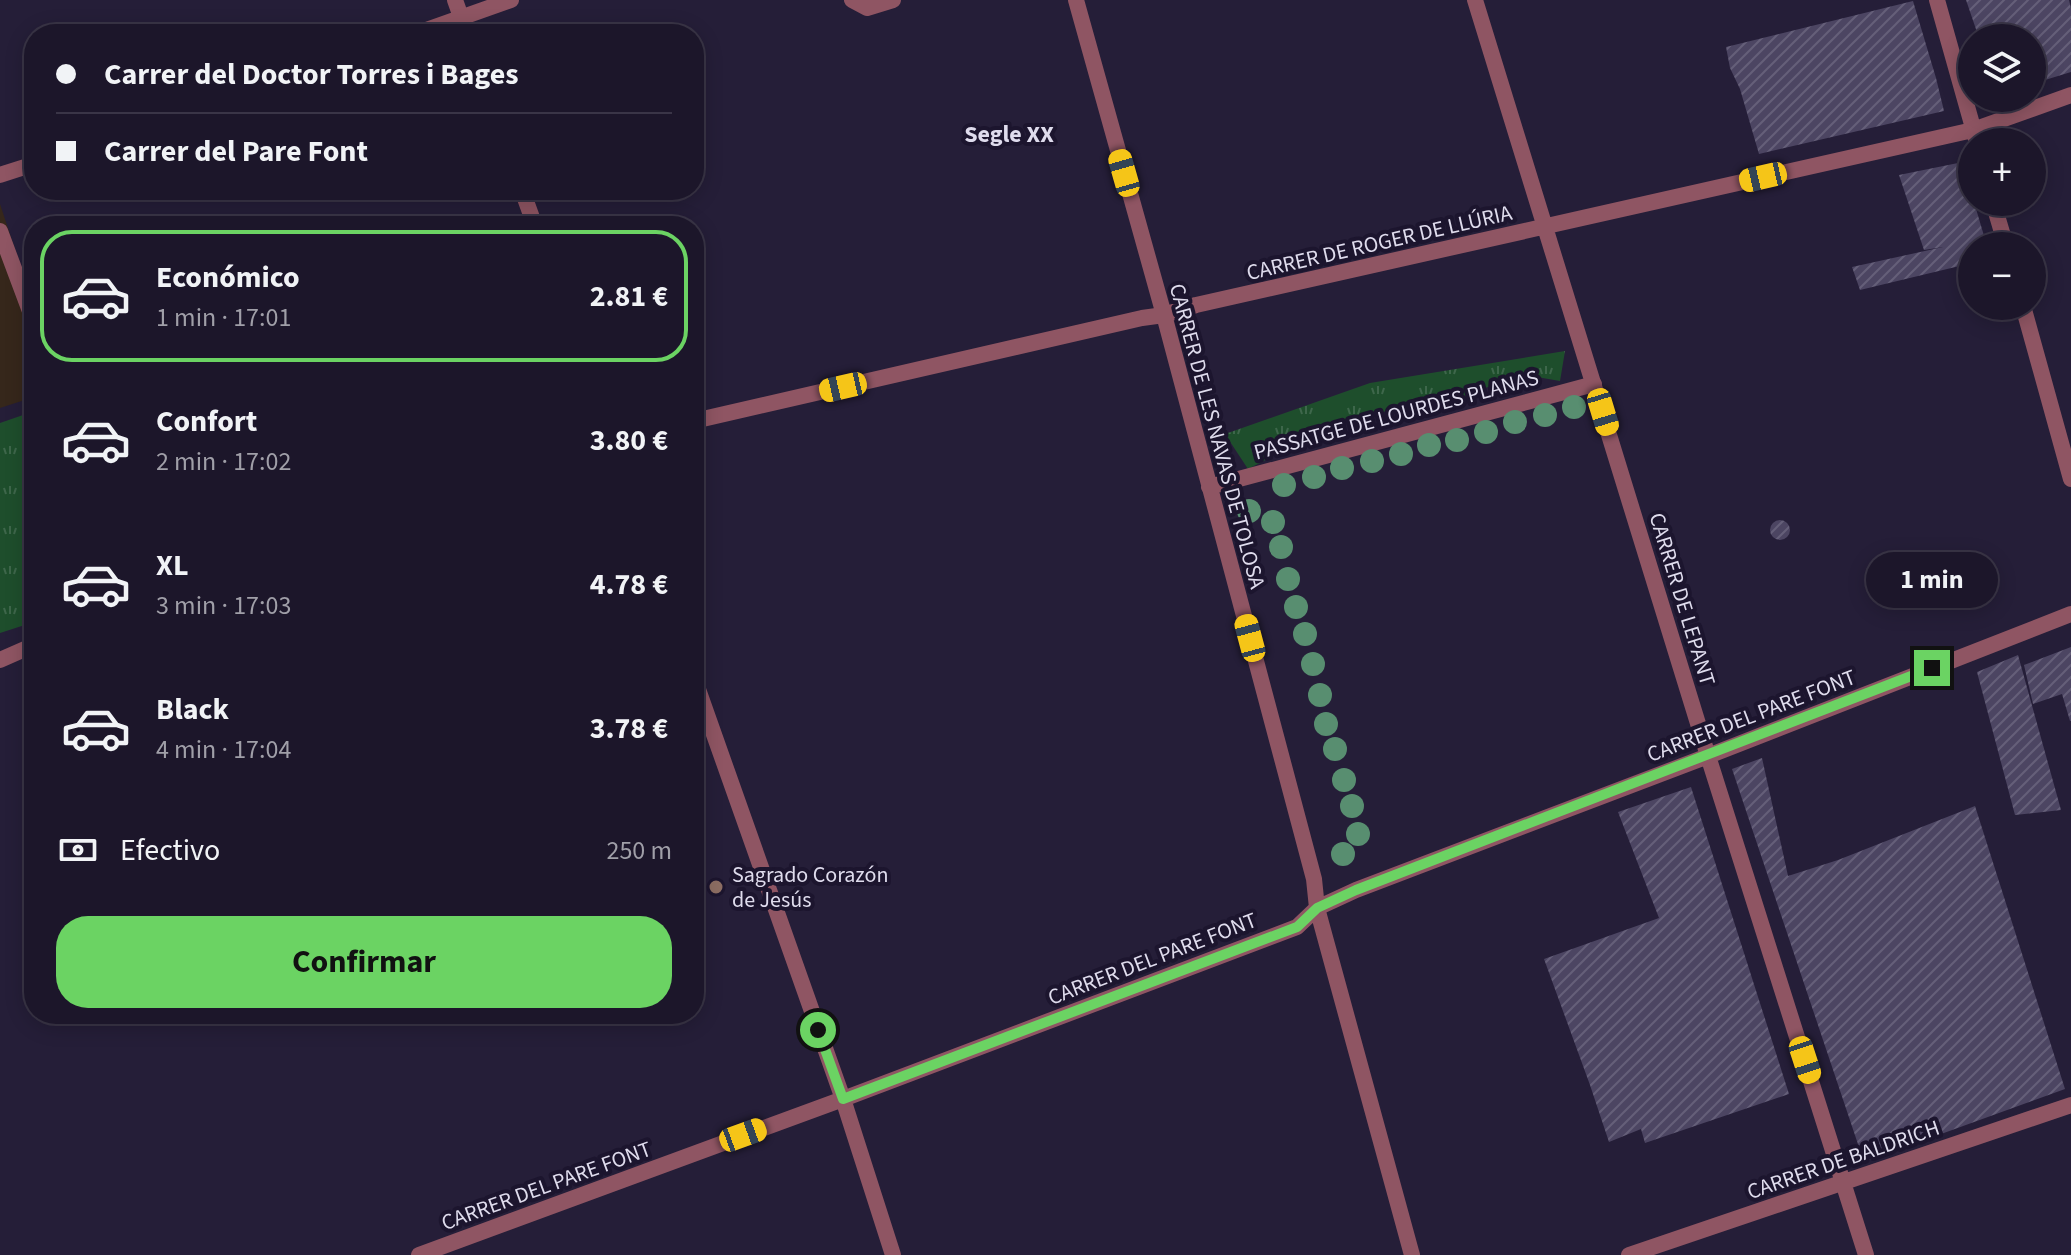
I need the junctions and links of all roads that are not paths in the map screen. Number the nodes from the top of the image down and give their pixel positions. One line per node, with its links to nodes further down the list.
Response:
1 (455, 0): 8 (street)
2 (511, 0): 9 (street)
3 (852, 0): 4 (street)
4 (893, 0)
5 (1076, 0): 19 (street, CARRER DE LES NAVAS DE TOLOSA)
6 (1475, 0): 16 (street, CARRER DE LEPANT)
7 (1937, 0): 11 (street)
8 (463, 24)
9 (468, 24)
10 (2071, 95): 12 (street, CARRER DE ROGER DE LLÚRIA)
11 (1973, 128)
12 (1994, 128)
13 (1958, 140): 16 (street, CARRER DE ROGER DE LLÚRIA)
14 (24, 167): 15 (street)
15 (0, 175)
16 (1545, 227): 19 (street, CARRER DE ROGER DE LLÚRIA); 21 (street, CARRER DE LEPANT)
17 (0, 231): 18 (street)
18 (24, 295)
19 (1164, 315): 22 (street, CARRER DE ROGER DE LLÚRIA); 24 (street, CARRER DE LES NAVAS DE TOLOSA)
20 (2027, 320): 23 (street)
21 (1594, 384): 24 (street, PASSATGE DE LOURDES PLANAS); 29 (street, CARRER DE LEPANT)
22 (704, 419)
23 (2071, 479)
24 (1209, 487): 30 (street, CARRER DE LES NAVAS DE TOLOSA)
25 (2071, 614): 29 (street, CARRER DEL PARE FONT)
26 (24, 649): 27 (street)
27 (0, 660)
28 (704, 706): 31 (street)
29 (1708, 756): 30 (street, CARRER DEL PARE FONT); 33 (street, CARRER DE LEPANT)
30 (1317, 908): 31 (street, CARRER DEL PARE FONT); 36 (street, CARRER DE LES NAVAS DE TOLOSA)
31 (843, 1099): 34 (street, CARRER DEL PARE FONT); 35 (street)
32 (2071, 1105): 33 (street, CARRER DE BALDRICH)
33 (1844, 1182): 37 (street, CARRER DE BALDRICH); 38 (street, CARRER DE LEPANT)
34 (419, 1255)
35 (893, 1255)
36 (1412, 1255)
37 (1629, 1255)
38 (1866, 1255)

